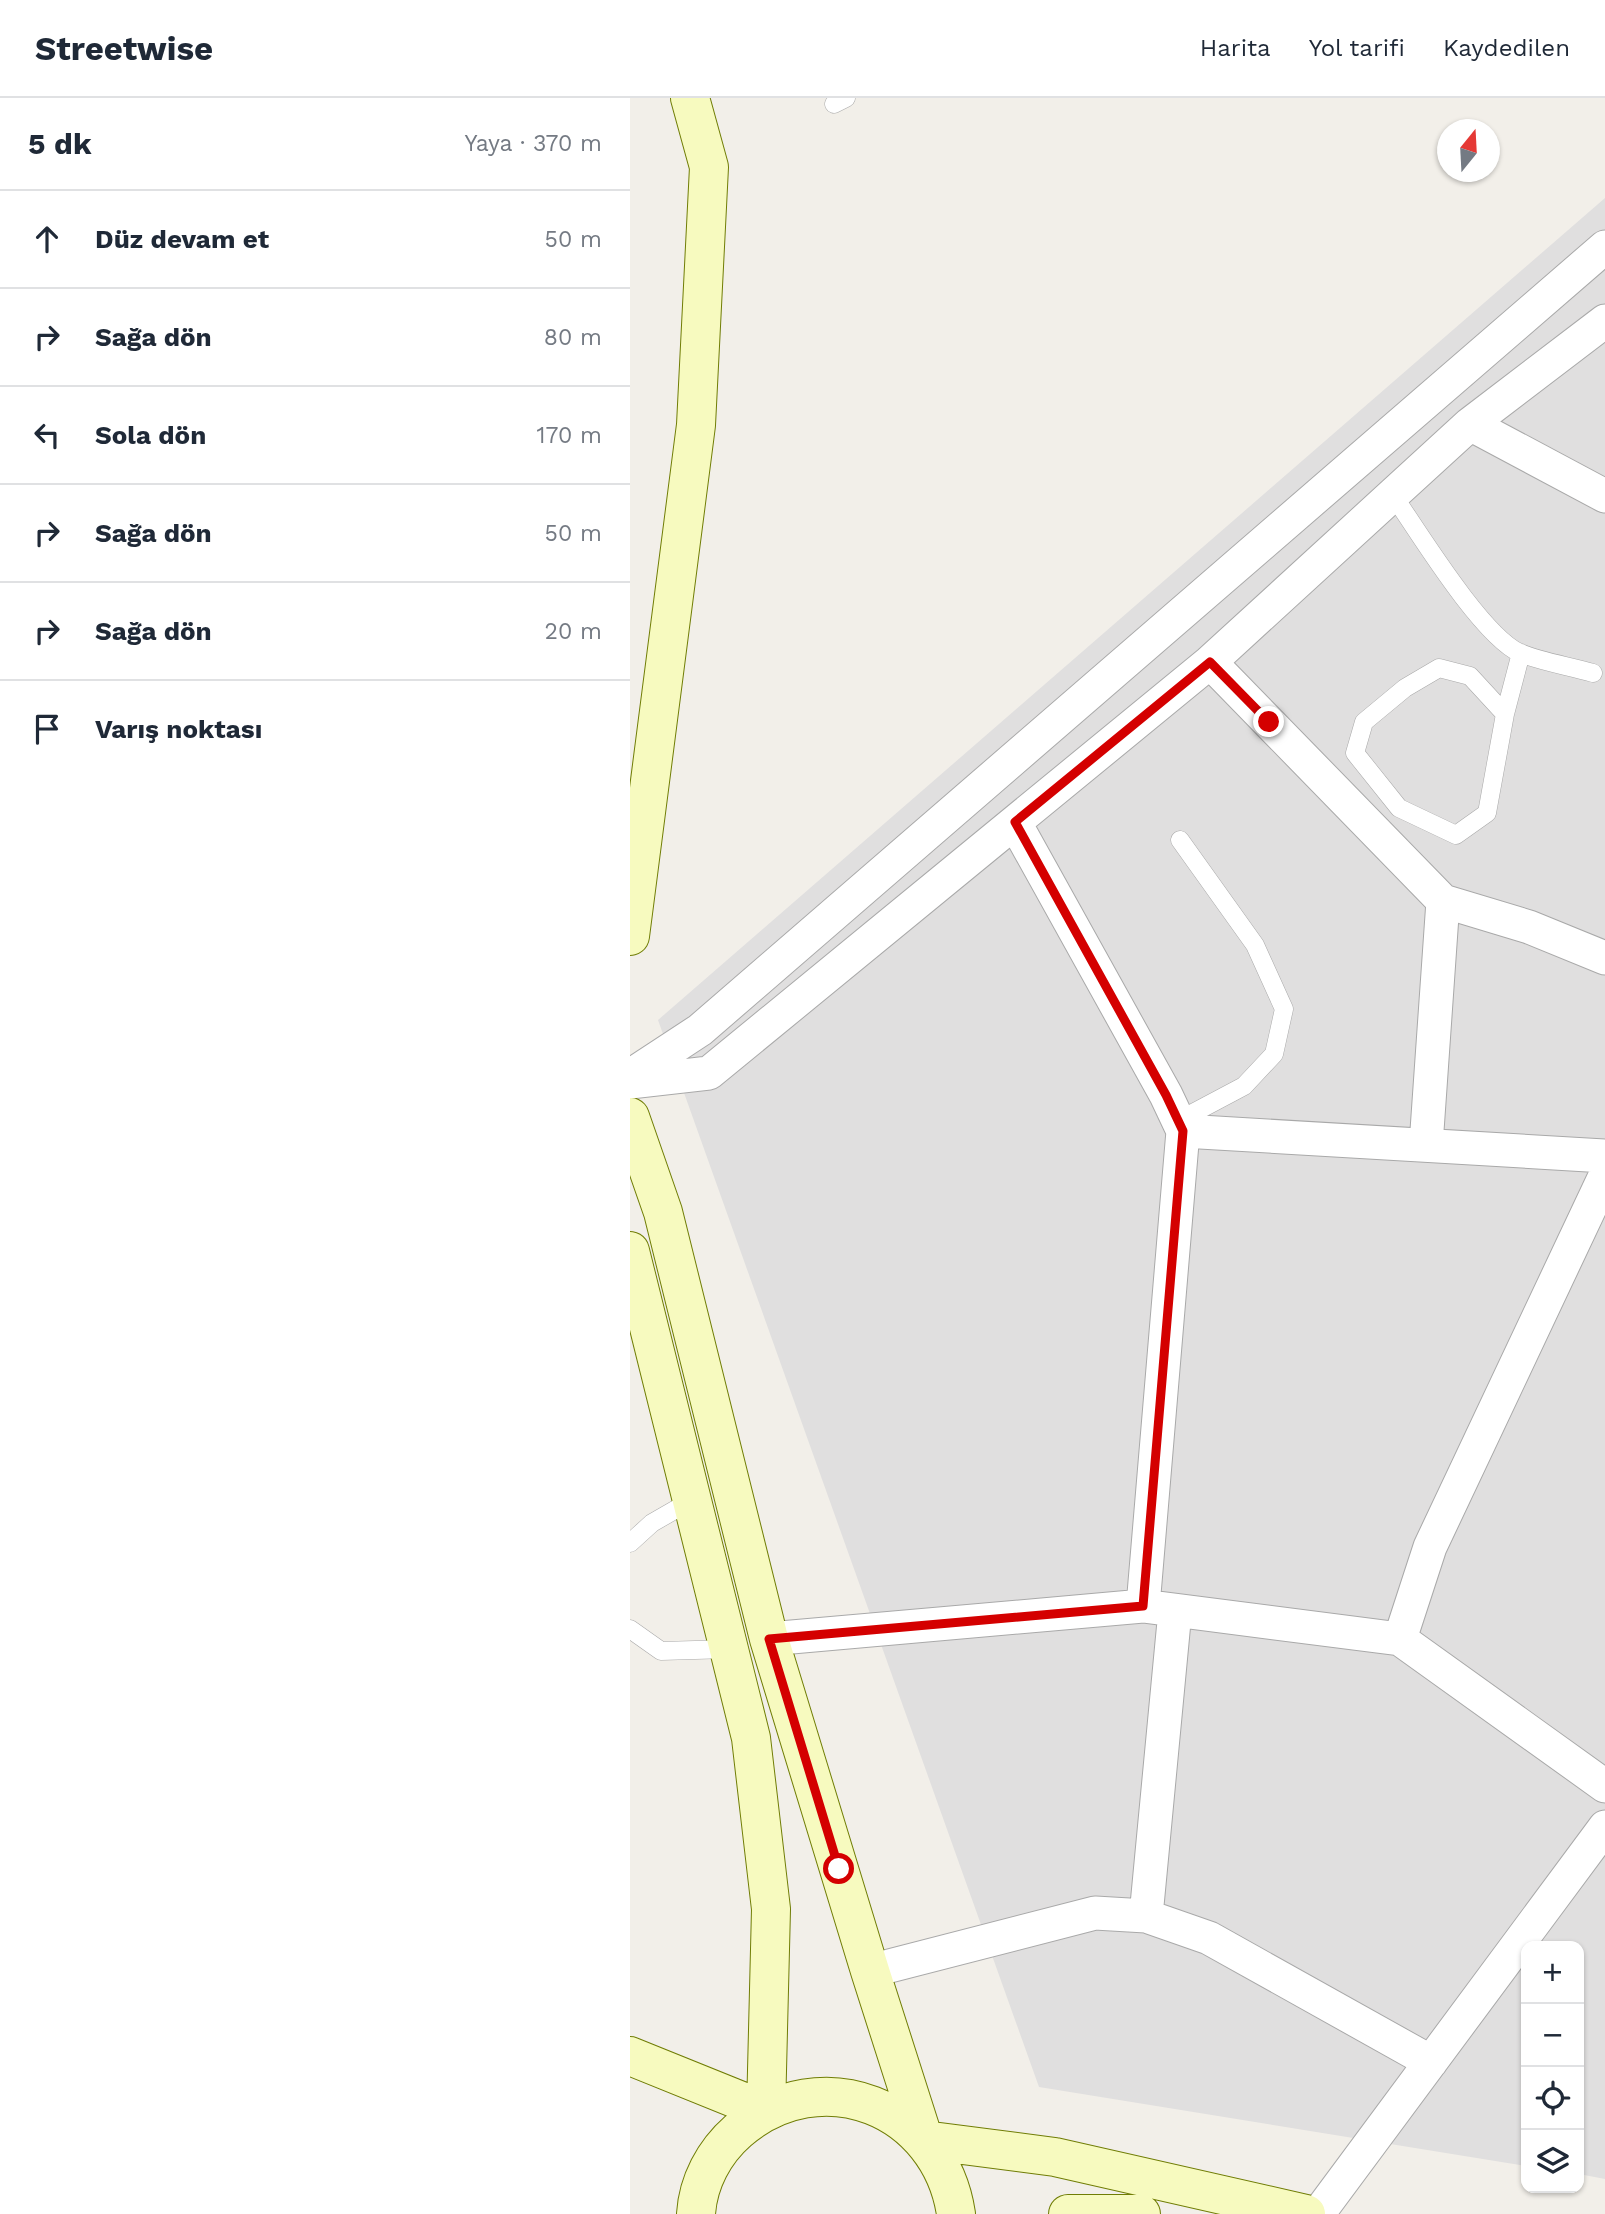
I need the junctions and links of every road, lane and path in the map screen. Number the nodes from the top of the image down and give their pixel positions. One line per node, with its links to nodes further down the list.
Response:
1 (690, 98): 14 (street)
2 (1605, 247): 16 (street)
3 (1605, 321): 4 (street)
4 (1470, 424): 5 (street); 6 (street)
5 (1393, 495): 7 (lane); 8 (street)
6 (1605, 496)
7 (1521, 653): 9 (lane); 10 (lane)
8 (1210, 662): 11 (street); 13 (street)
9 (1592, 673)
10 (1504, 714): 10 (lane)
11 (1015, 822): 17 (street); 19 (street)
12 (1180, 840): 19 (lane)
13 (1443, 901): 15 (street); 20 (street)
14 (630, 936)
15 (1605, 958)
16 (630, 1076)
17 (630, 1082)
18 (630, 1117): 28 (street)
19 (1181, 1126): 20 (street); 26 (street)
20 (1426, 1145): 21 (street)
21 (1605, 1156)
22 (1605, 1176): 29 (street)
23 (630, 1251): 24 (street)
24 (692, 1500): 25 (lane); 30 (street)
25 (630, 1543)
26 (1159, 1608): 28 (street); 29 (street); 33 (street)
27 (630, 1629): 30 (lane)
28 (769, 1639): 34 (street)
29 (1400, 1639): 31 (street)
30 (729, 1649): 37 (street)
31 (1605, 1786)
32 (1605, 1827): 36 (street)
33 (1146, 1916): 34 (street); 36 (street)
34 (870, 1971): 38 (street)
35 (630, 2056): 37 (street)
36 (1431, 2062): 44 (street)
37 (766, 2111): 38 (street); 39 (street)
38 (924, 2140): 40 (street); 43 (street)
39 (696, 2214)
40 (957, 2214)
41 (1068, 2214): 42 (street)
42 (1141, 2214)
43 (1306, 2214)
44 (1318, 2214)

